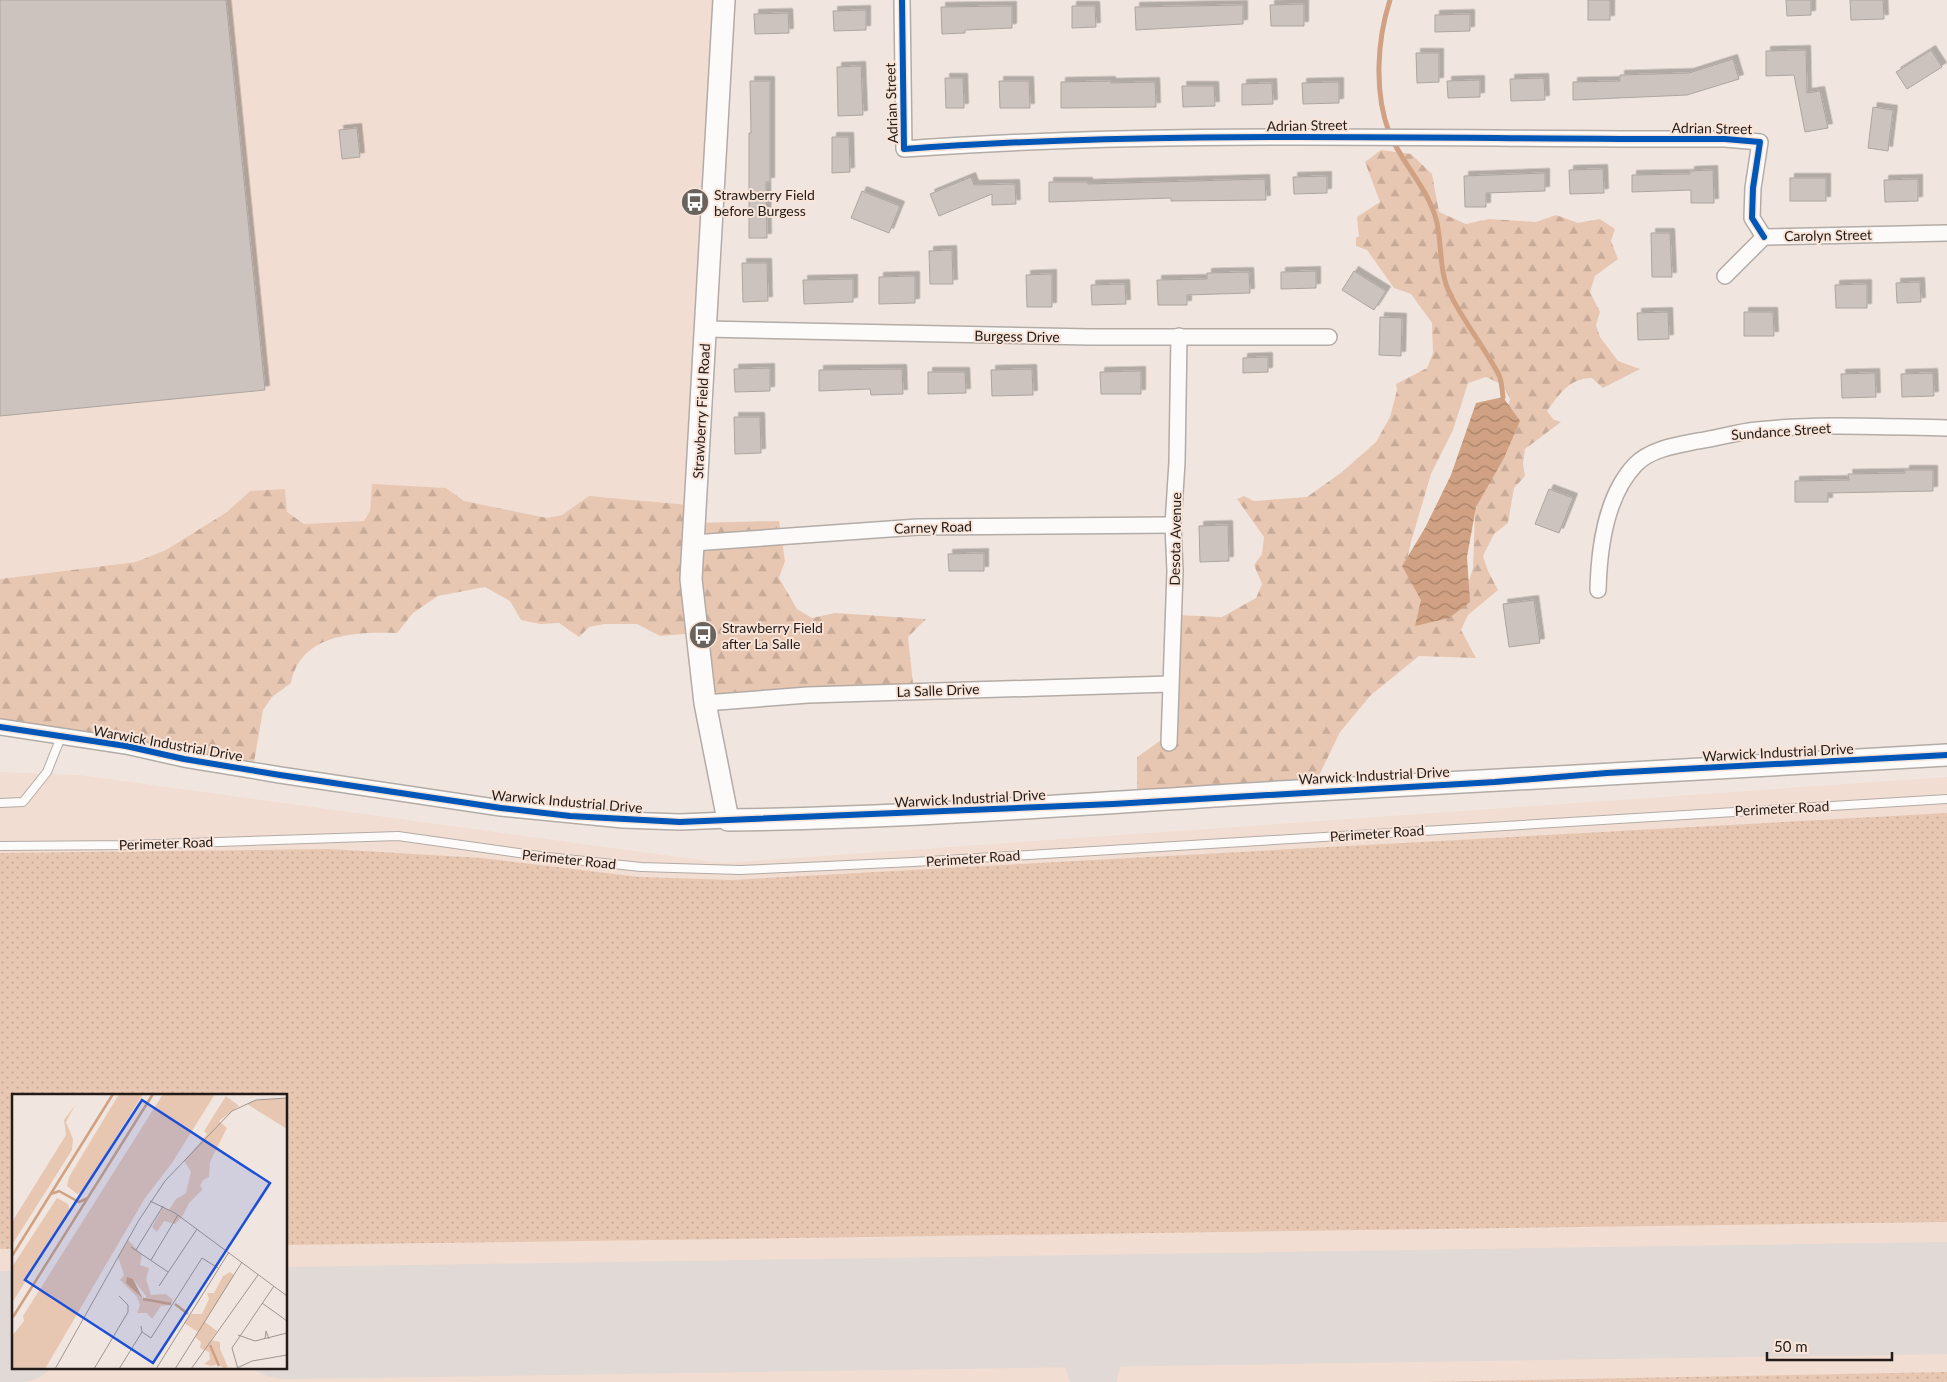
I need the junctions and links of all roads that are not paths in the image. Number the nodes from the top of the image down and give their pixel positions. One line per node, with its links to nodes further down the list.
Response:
1 (724, 0): 6 (street, Strawberry Field Road)
2 (902, 0): 4 (street, Adrian Street)
3 (1947, 233): 4 (street, Carolyn Street)
4 (1764, 237): 5 (street, Carolyn Street)
5 (1725, 276)
6 (705, 329): 7 (street, Burgess Drive); 11 (street, Strawberry Field Road)
7 (1179, 336): 8 (street, Burgess Drive); 10 (street, Desota Avenue)
8 (1329, 336)
9 (1947, 428): 12 (street, Sundance Street)
10 (1173, 525): 11 (street, Carney Road); 13 (street, Desota Avenue)
11 (693, 543): 14 (street, Strawberry Field Road)
12 (1598, 590)
13 (1170, 684): 14 (street, La Salle Drive); 17 (street, Desota Avenue)
14 (705, 703): 21 (street, Strawberry Field Road)
15 (0, 727): 16 (street, Warwick Industrial Drive)
16 (62, 737): 20 (lane); 21 (street, Warwick Industrial Drive)
17 (1169, 742)
18 (1947, 755): 21 (street, Warwick Industrial Drive)
19 (1947, 799): 22 (lane, Perimeter Road)
20 (0, 803)
21 (728, 820)
22 (0, 846)

